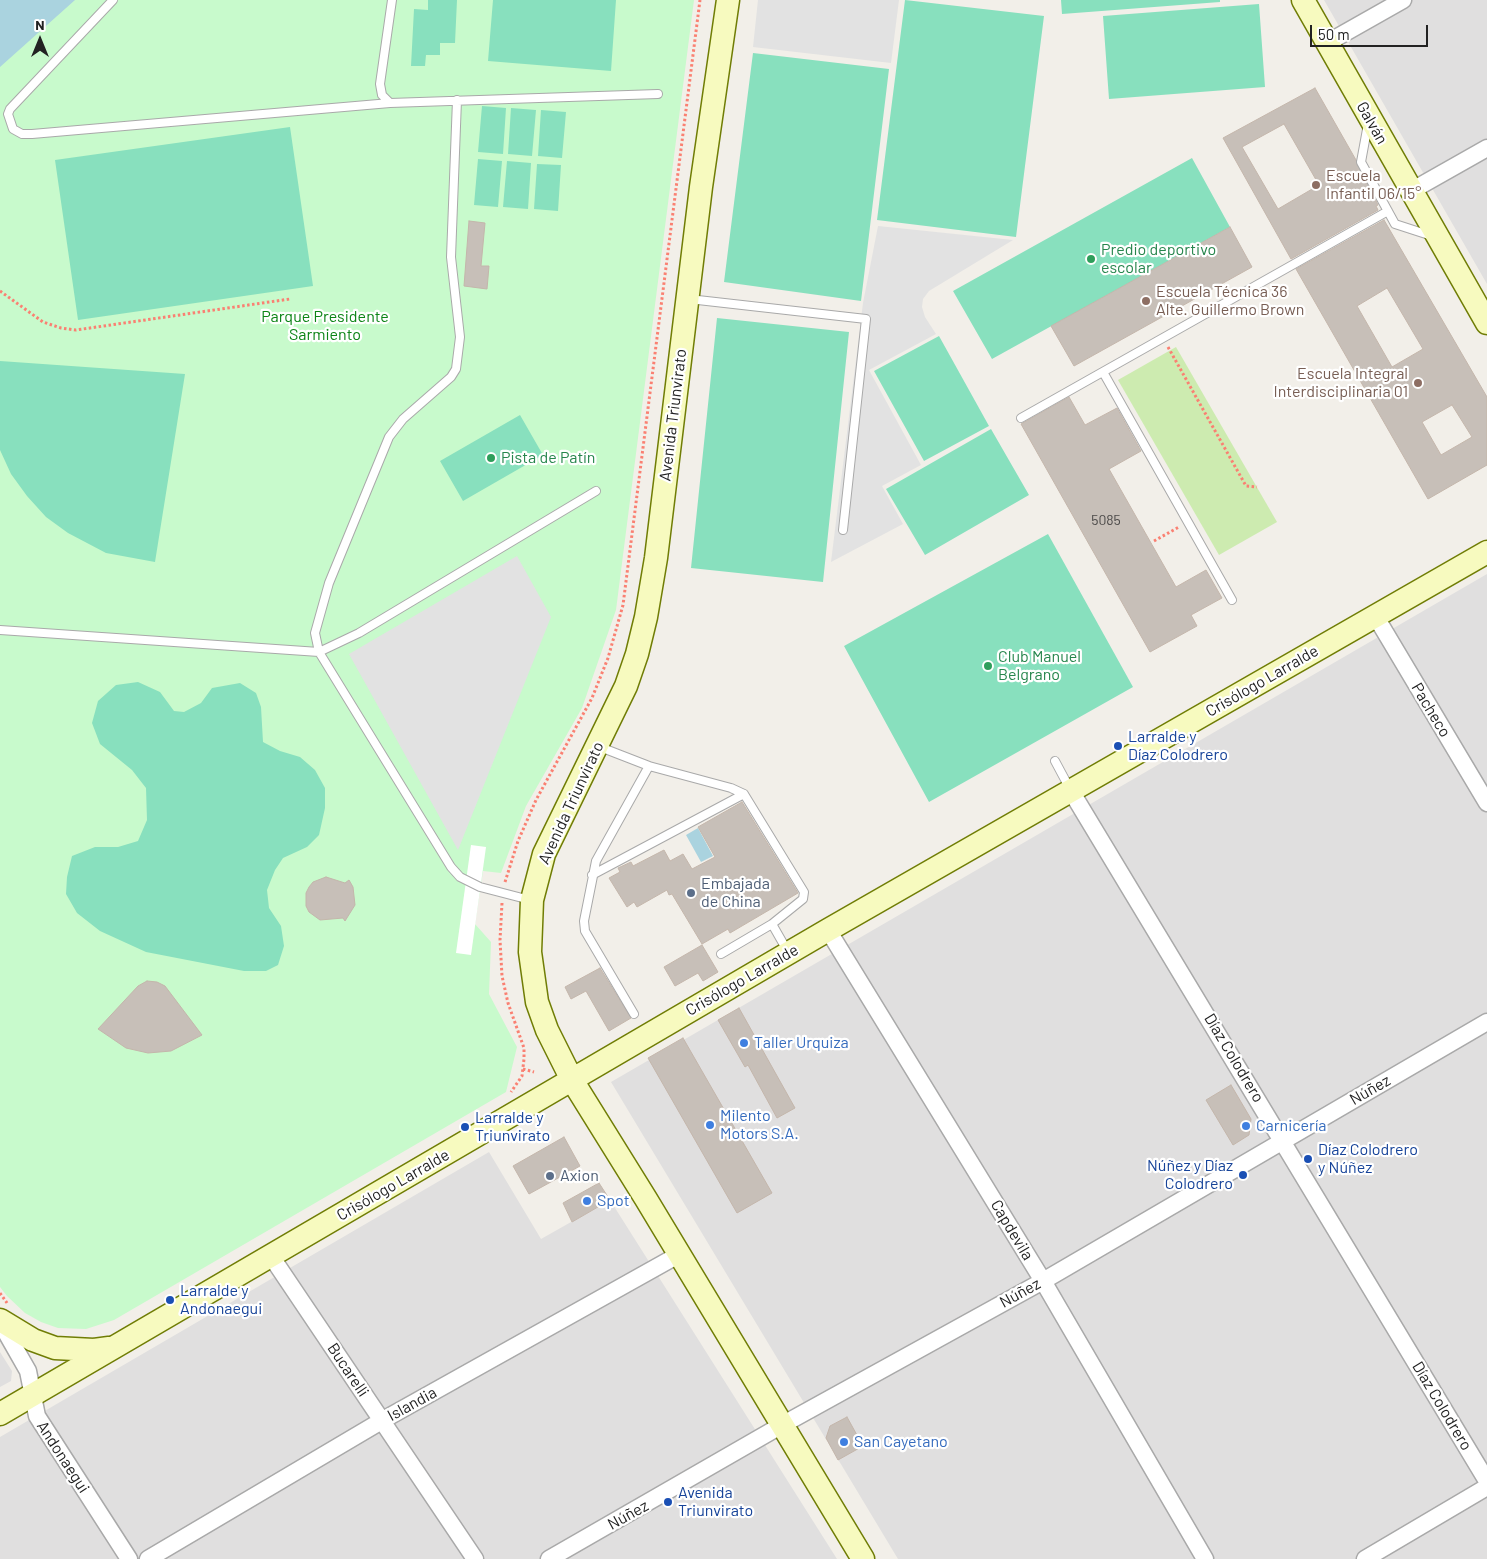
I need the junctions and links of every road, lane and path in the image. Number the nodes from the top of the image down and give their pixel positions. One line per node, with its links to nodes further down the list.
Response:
1 (113, 0): 10 (lane)
2 (392, 0): 10 (lane)
3 (700, 0): 40 (path)
4 (728, 0): 18 (street, Avenida Triunvirato)
5 (1303, 0): 7 (street, Galván)
6 (1403, 0): 7 (street)
7 (1327, 43): 11 (street, Galván)
8 (658, 94): 9 (lane)
9 (457, 100): 10 (lane); 32 (lane)
10 (390, 103)
11 (1370, 118): 13 (street, Galván); 14 (lane)
12 (1487, 148): 13 (street)
13 (1411, 191): 15 (street, Galván)
14 (1388, 211): 15 (lane); 20 (lane)
15 (1438, 238): 19 (street, Galván)
16 (0, 291): 17 (path)
17 (290, 299)
18 (687, 299): 26 (lane); 33 (street, Avenida Triunvirato)
19 (1487, 323)
20 (1163, 338): 21 (lane); 23 (path)
21 (1103, 372): 22 (lane); 25 (lane)
22 (1021, 418)
23 (1257, 487)
24 (596, 491): 32 (lane)
25 (1188, 522): 27 (path); 29 (lane)
26 (843, 530)
27 (1154, 541)
28 (1487, 552): 30 (street, Crisólogo Larralde)
29 (1232, 600)
30 (1376, 617): 36 (street, Crisólogo Larralde); 38 (street, Pacheco)
31 (0, 630): 32 (lane)
32 (319, 652): 40 (lane)
33 (598, 747): 35 (lane); 41 (street, Avenida Triunvirato)
34 (1055, 761): 36 (lane)
35 (649, 766): 37 (lane); 39 (lane)
36 (1071, 791): 43 (street, Crisólogo Larralde); 52 (street, Díaz Colodrero)
37 (744, 794): 39 (lane); 42 (lane)
38 (1487, 803)
39 (592, 875): 46 (lane)
40 (503, 894): 41 (lane); 48 (path)
41 (532, 900): 50 (street, Avenida Triunvirato)
42 (772, 924): 44 (lane); 45 (lane)
43 (828, 930): 44 (street, Crisólogo Larralde); 55 (street, Capdevila)
44 (789, 953): 50 (street, Crisólogo Larralde)
45 (721, 954)
46 (634, 1014)
47 (1487, 1022): 52 (street, Núñez)
48 (523, 1069): 49 (path); 51 (path)
49 (534, 1072)
50 (572, 1080): 53 (street, Avenida Triunvirato); 54 (street, Crisólogo Larralde)
51 (506, 1097)
52 (1283, 1140): 55 (street, Núñez); 63 (street, Díaz Colodrero)
53 (680, 1254): 61 (street, Islandia); 62 (street, Avenida Triunvirato)
54 (271, 1256): 58 (street, Crisólogo Larralde); 61 (street, Bucarelli)
55 (1043, 1280): 62 (street, Núñez); 70 (street, Capdevila)
56 (0, 1293): 57 (path)
57 (4, 1316): 58 (street); 59 (street, Andonaegui)
58 (114, 1347): 59 (street, Crisólogo Larralde)
59 (32, 1394): 60 (street, Crisólogo Larralde); 65 (street, Andonaegui)
60 (0, 1414)
61 (383, 1420): 66 (street, Islandia); 67 (street, Bucarelli)
62 (782, 1425): 68 (street, Núñez); 69 (street, Avenida Triunvirato)
63 (1487, 1481)
64 (1487, 1487): 71 (street)
65 (128, 1559)
66 (148, 1559)
67 (475, 1559)
68 (549, 1559)
69 (863, 1559)
70 (1205, 1559)
71 (1365, 1559)

